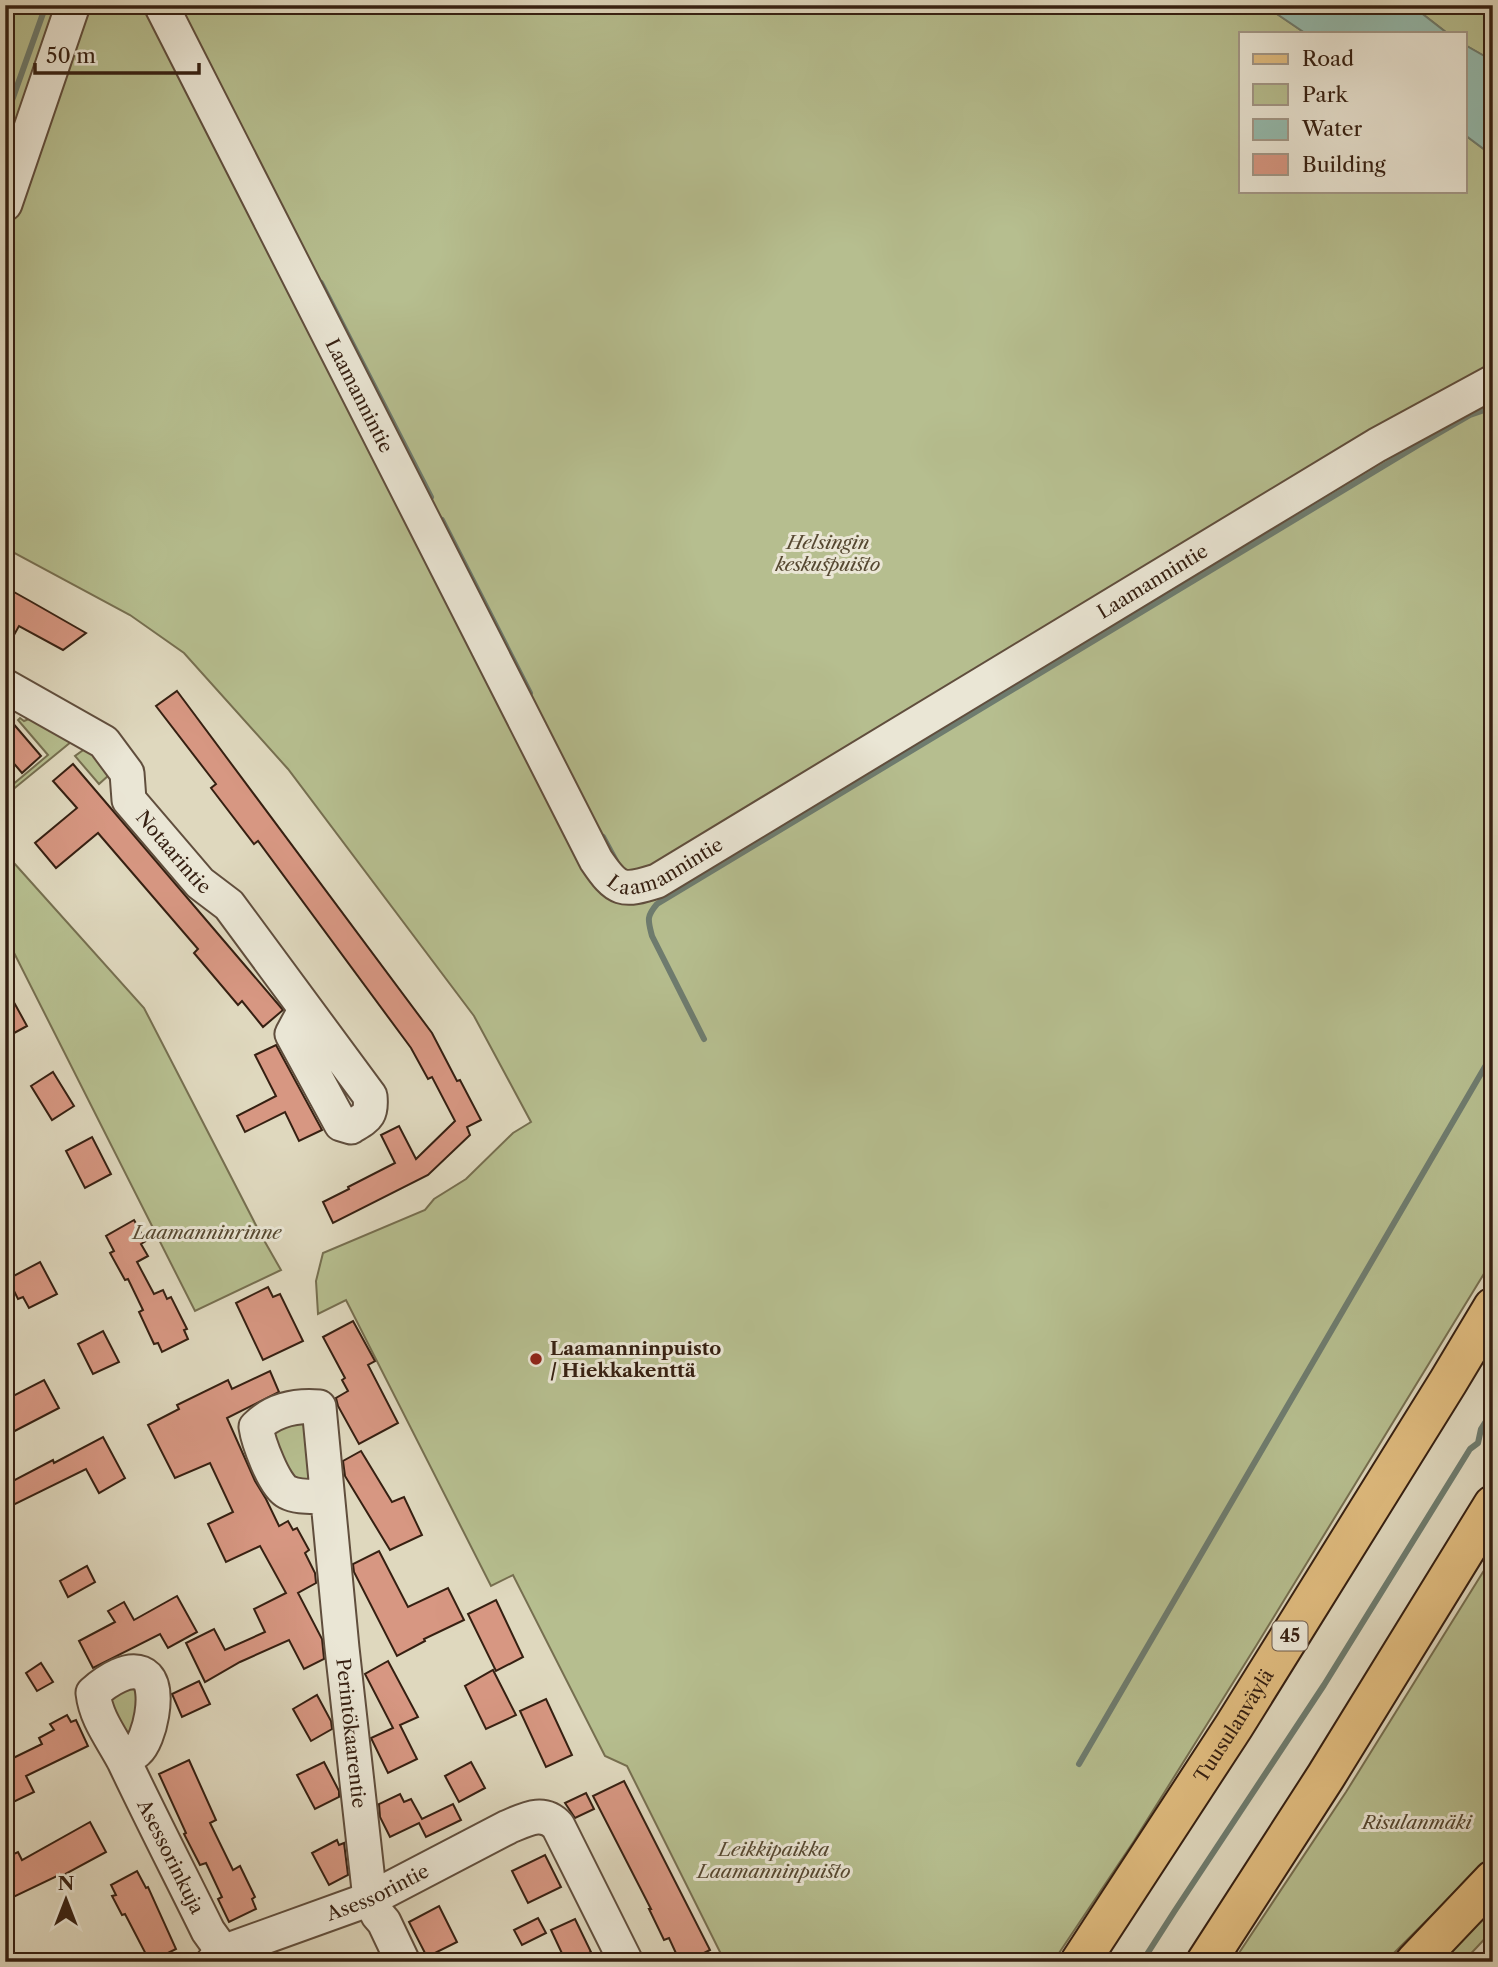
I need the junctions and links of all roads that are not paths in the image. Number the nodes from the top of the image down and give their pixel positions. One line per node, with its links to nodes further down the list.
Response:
1 (73, 5): 3 (street)
2 (162, 5): 4 (street, Laamannintie)
3 (5, 204)
4 (1493, 382)
5 (5, 686): 6 (street, Notaarintie)
6 (305, 1010)
7 (1493, 1307): 16 (main road, Tuusulanväylä / 45)
8 (326, 1497): 12 (street, Perintökaarentie)
9 (1493, 1504): 17 (main road)
10 (123, 1759): 13 (street, Asessorinkuja)
11 (1493, 1880): 18 (main road)
12 (370, 1899): 13 (street, Asessorintie); 14 (street, Perintökaarentie); 15 (street, Asessorintie)
13 (218, 1957)
14 (403, 1962)
15 (626, 1962)
16 (1080, 1962)
17 (1206, 1962)
18 (1415, 1962)

